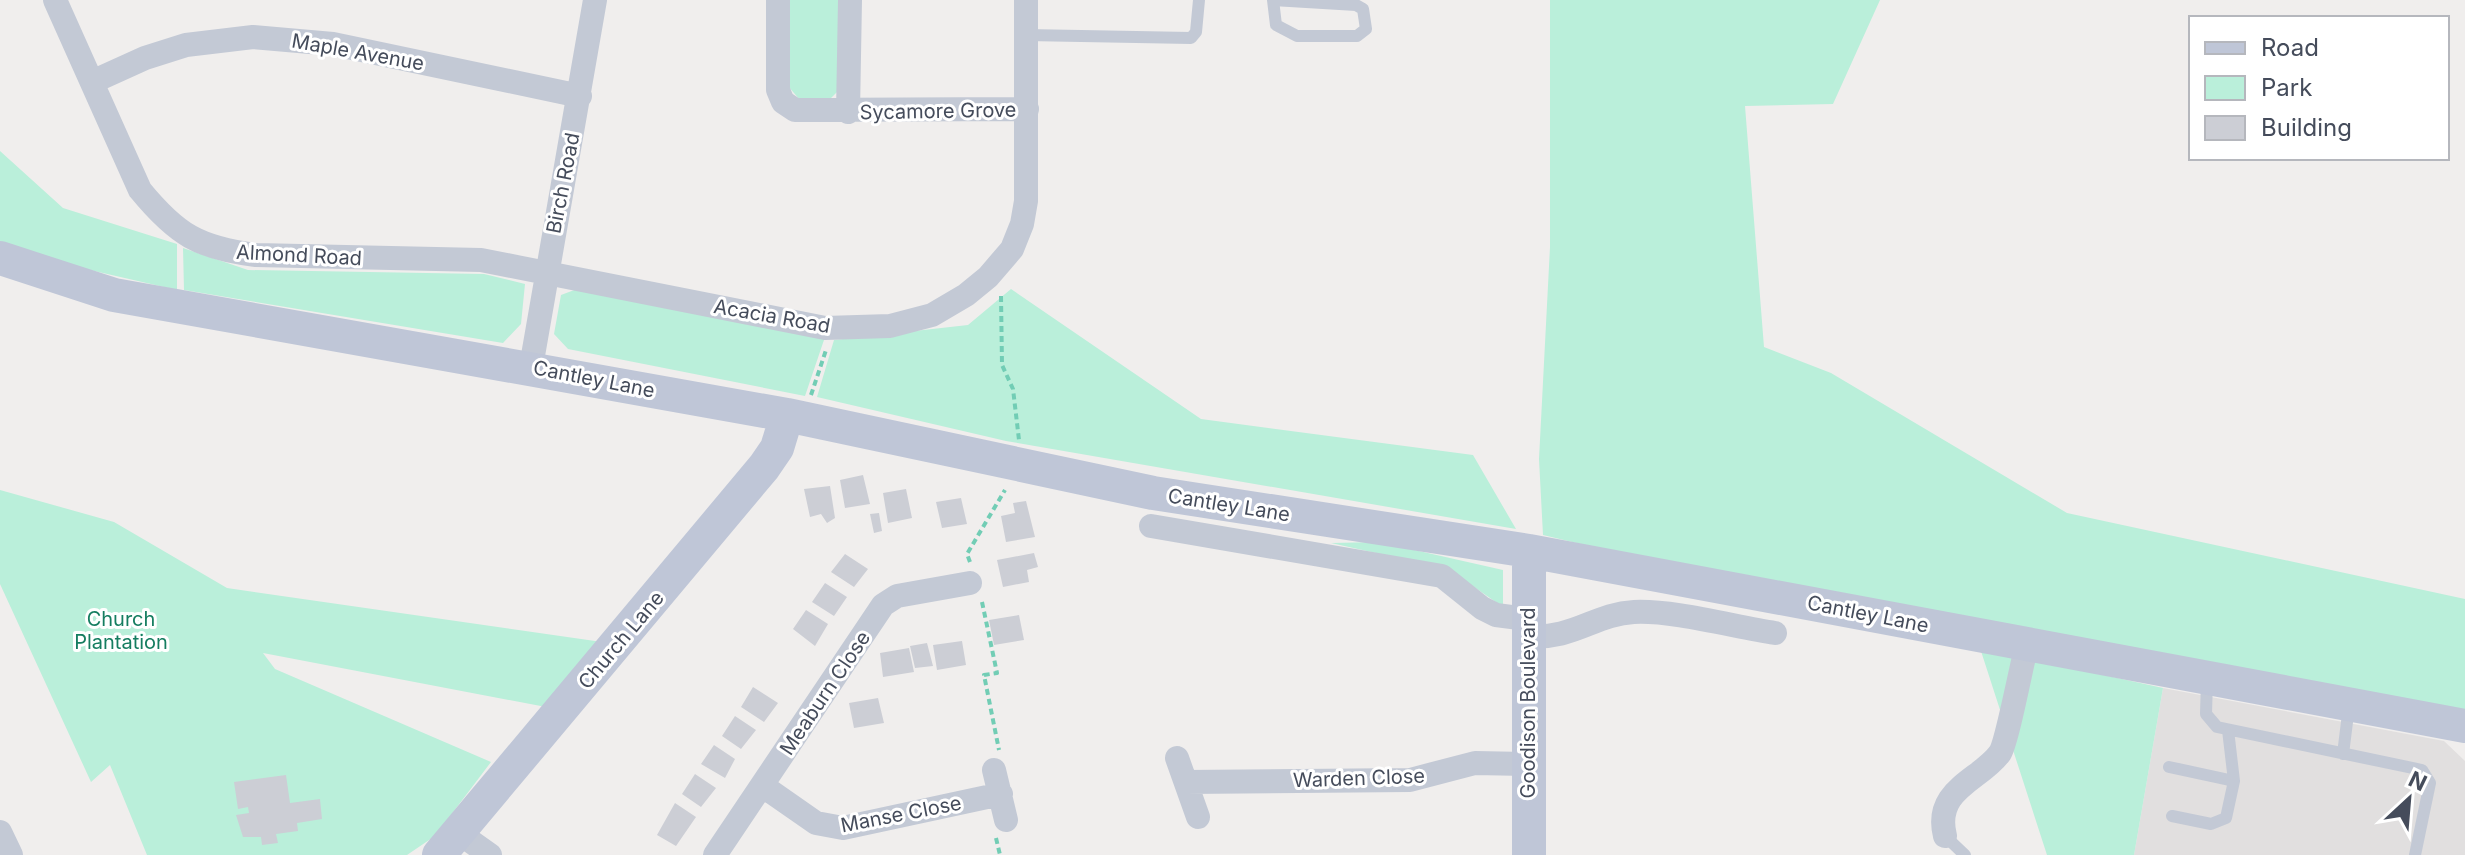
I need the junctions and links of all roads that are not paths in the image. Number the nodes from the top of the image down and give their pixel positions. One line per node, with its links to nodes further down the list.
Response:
1 (55, 0): 9 (street, Almond Road)
2 (595, 0): 10 (street, Birch Road)
3 (778, 0): 12 (street, Sycamore Grove)
4 (850, 0): 12 (street, Sycamore Grove)
5 (1026, 0): 8 (street, Acacia Road)
6 (1199, 0): 8 (lane)
7 (1273, 0): 7 (lane)
8 (1026, 35): 11 (street, Acacia Road)
9 (92, 82): 10 (street, Maple Avenue); 14 (street, Almond Road)
10 (580, 96): 14 (street, Birch Road)
11 (1027, 109): 12 (street, Sycamore Grove); 14 (street, Acacia Road)
12 (848, 112)
13 (0, 258): 15 (main road, Cantley Lane)
14 (545, 273): 15 (street, Birch Road)
15 (531, 367): 16 (main road, Cantley Lane)
16 (796, 416): 18 (main road, Cantley Lane); 40 (main road, Church Lane)
17 (1151, 526): 20 (street, Cantley Lane)
18 (1529, 551): 20 (main road, Goodison Boulevard); 22 (main road, Cantley Lane)
19 (974, 583): 34 (street, Meaburn Close)
20 (1527, 628): 21 (street, Cantley Lane); 29 (main road, Goodison Boulevard)
21 (1775, 633)
22 (2027, 644): 23 (main road, Cantley Lane); 39 (street)
23 (2208, 677): 24 (main road, Cantley Lane); 26 (lane)
24 (2349, 704): 25 (main road, Cantley Lane); 27 (lane)
25 (2465, 726)
26 (2228, 730): 27 (lane); 32 (lane)
27 (2343, 754): 45 (lane)
28 (1177, 758): 33 (street)
29 (1529, 764): 33 (street, Warden Close); 43 (main road, Goodison Boulevard)
30 (2169, 767): 32 (lane)
31 (994, 770): 35 (street)
32 (2234, 781): 36 (lane)
33 (1186, 782): 37 (street)
34 (763, 786): 35 (street, Manse Close); 42 (street, Meaburn Close)
35 (1001, 794): 38 (street)
36 (2172, 816)
37 (1198, 817)
38 (1006, 820)
39 (1945, 836): 44 (lane)
40 (449, 844): 41 (street)
41 (490, 855)
42 (715, 855)
43 (1529, 855)
44 (1965, 855)
45 (2415, 855)

